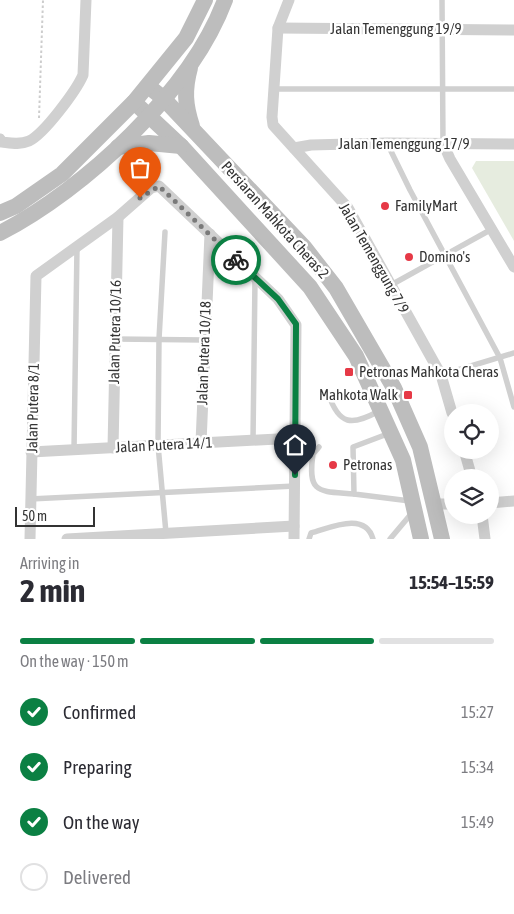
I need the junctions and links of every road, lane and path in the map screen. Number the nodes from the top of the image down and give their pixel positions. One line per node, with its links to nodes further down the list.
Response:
1 (43, 0): 19 (path)
2 (86, 0): 19 (street)
3 (205, 0): 11 (street)
4 (225, 0): 10 (street)
5 (289, 0): 7 (street, Jalan Temenggung 7/9)
6 (442, 0): 8 (lane)
7 (278, 28): 8 (street, Jalan Temenggung 19/9); 13 (street, Jalan Temenggung 7/9)
8 (442, 29): 9 (street, Jalan Temenggung 19/9); 12 (lane)
9 (514, 30)
10 (192, 63): 15 (street); 18 (street)
11 (148, 86): 15 (street, Persiaran Mahkota Cheras 2); 16 (street)
12 (441, 88): 13 (lane); 14 (lane); 22 (lane)
13 (274, 89): 26 (street, Jalan Temenggung 7/9)
14 (514, 89)
15 (164, 98): 17 (street); 18 (street, Persiaran Mahkota Cheras 2)
16 (134, 102): 17 (street, Persiaran Mahkota Cheras 2); 27 (street)
17 (150, 114): 24 (street, Persiaran Mahkota Cheras 2); 25 (street)
18 (195, 134): 63 (street, Persiaran Mahkota Cheras 2)
19 (38, 135): 20 (street)
20 (0, 139)
21 (387, 143): 22 (street, Jalan Temenggung 17/9); 26 (street, Jalan Temenggung 17/9); 34 (lane)
22 (443, 143): 23 (street, Jalan Temenggung 17/9); 29 (street)
23 (514, 144)
24 (181, 146): 25 (street); 47 (street, Persiaran Mahkota Cheras 2)
25 (118, 147): 31 (street)
26 (294, 148): 37 (street, Jalan Temenggung 7/9)
27 (0, 213)
28 (118, 217): 32 (street); 33 (street); 38 (street, Jalan Putera 10/16)
29 (492, 229): 34 (lane); 35 (street)
30 (165, 232): 39 (lane)
31 (0, 233)
32 (210, 234): 36 (street); 40 (street, Jalan Putera 10/18)
33 (77, 247): 55 (lane); 56 (street, Jalan Putera 8/1)
34 (444, 255): 37 (lane); 42 (lane)
35 (514, 267)
36 (255, 279): 49 (street); 50 (lane)
37 (391, 285): 43 (street, Jalan Temenggung 7/9)
38 (115, 339): 39 (lane); 54 (street, Jalan Putera 10/16)
39 (159, 339): 40 (lane); 52 (lane)
40 (204, 340): 51 (street, Jalan Putera 10/18)
41 (514, 354): 42 (lane)
42 (500, 358): 43 (lane); 46 (lane)
43 (441, 375): 45 (street, Jalan Temenggung 7/9)
44 (328, 393): 47 (lane)
45 (449, 404)
46 (514, 407)
47 (381, 410): 48 (street, Persiaran Mahkota Cheras 2)
48 (392, 432): 59 (lane); 65 (street, Persiaran Mahkota Cheras 2)
49 (296, 438): 50 (street, Jalan Putera 14/1); 57 (street)
50 (252, 440): 51 (street, Jalan Putera 14/1)
51 (201, 443): 52 (street, Jalan Putera 14/1)
52 (158, 445): 54 (street, Jalan Putera 14/1); 58 (lane)
53 (319, 446): 59 (lane)
54 (113, 448): 55 (street, Jalan Putera 14/1)
55 (74, 450): 56 (street, Jalan Putera 14/1)
56 (31, 452): 60 (street, Jalan Putera 8/1)
57 (295, 486): 58 (lane); 67 (street)
58 (162, 492): 60 (lane); 68 (lane)
59 (354, 494): 65 (lane)
60 (30, 499): 69 (street, Jalan Putera 8/1)
61 (514, 501): 62 (street)
62 (499, 502)
63 (435, 504): 64 (street); 76 (street, Persiaran Mahkota Cheras 2)
64 (444, 504)
65 (414, 506): 74 (lane); 75 (street, Persiaran Mahkota Cheras 2)
66 (483, 524): 77 (street)
67 (294, 526): 68 (street); 71 (street)
68 (163, 535): 70 (street)
69 (30, 539)
70 (67, 539)
71 (294, 539)
72 (308, 539): 73 (lane)
73 (373, 539)
74 (390, 539)
75 (421, 539)
76 (442, 539)
77 (485, 539)

